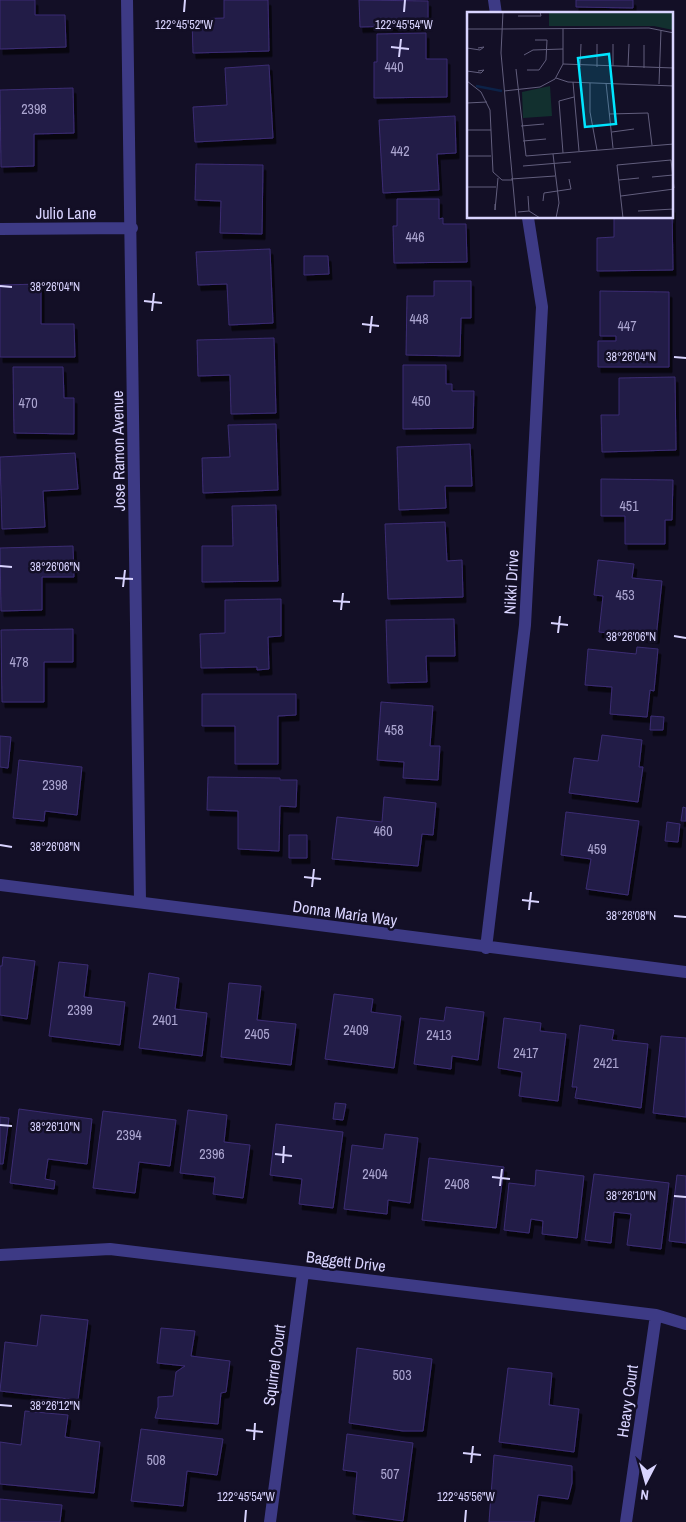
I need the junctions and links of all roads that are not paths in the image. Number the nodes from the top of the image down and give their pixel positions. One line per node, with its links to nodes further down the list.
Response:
1 (128, 0): 3 (street, Jose Ramon Avenue)
2 (528, 219): 7 (street, Nikki Drive)
3 (132, 228): 4 (street, Julio Lane); 6 (street, Jose Ramon Avenue)
4 (0, 229)
5 (0, 885): 6 (street, Donna Maria Way)
6 (140, 902): 7 (street, Donna Maria Way)
7 (486, 948): 8 (street, Donna Maria Way)
8 (686, 972)
9 (0, 1255): 10 (street, Baggett Drive)
10 (303, 1272): 11 (street, Baggett Drive); 13 (street, Squirrel Court)
11 (656, 1315): 12 (street, Baggett Drive); 14 (street, Heavy Court)
12 (686, 1324)
13 (270, 1522)
14 (626, 1522)

